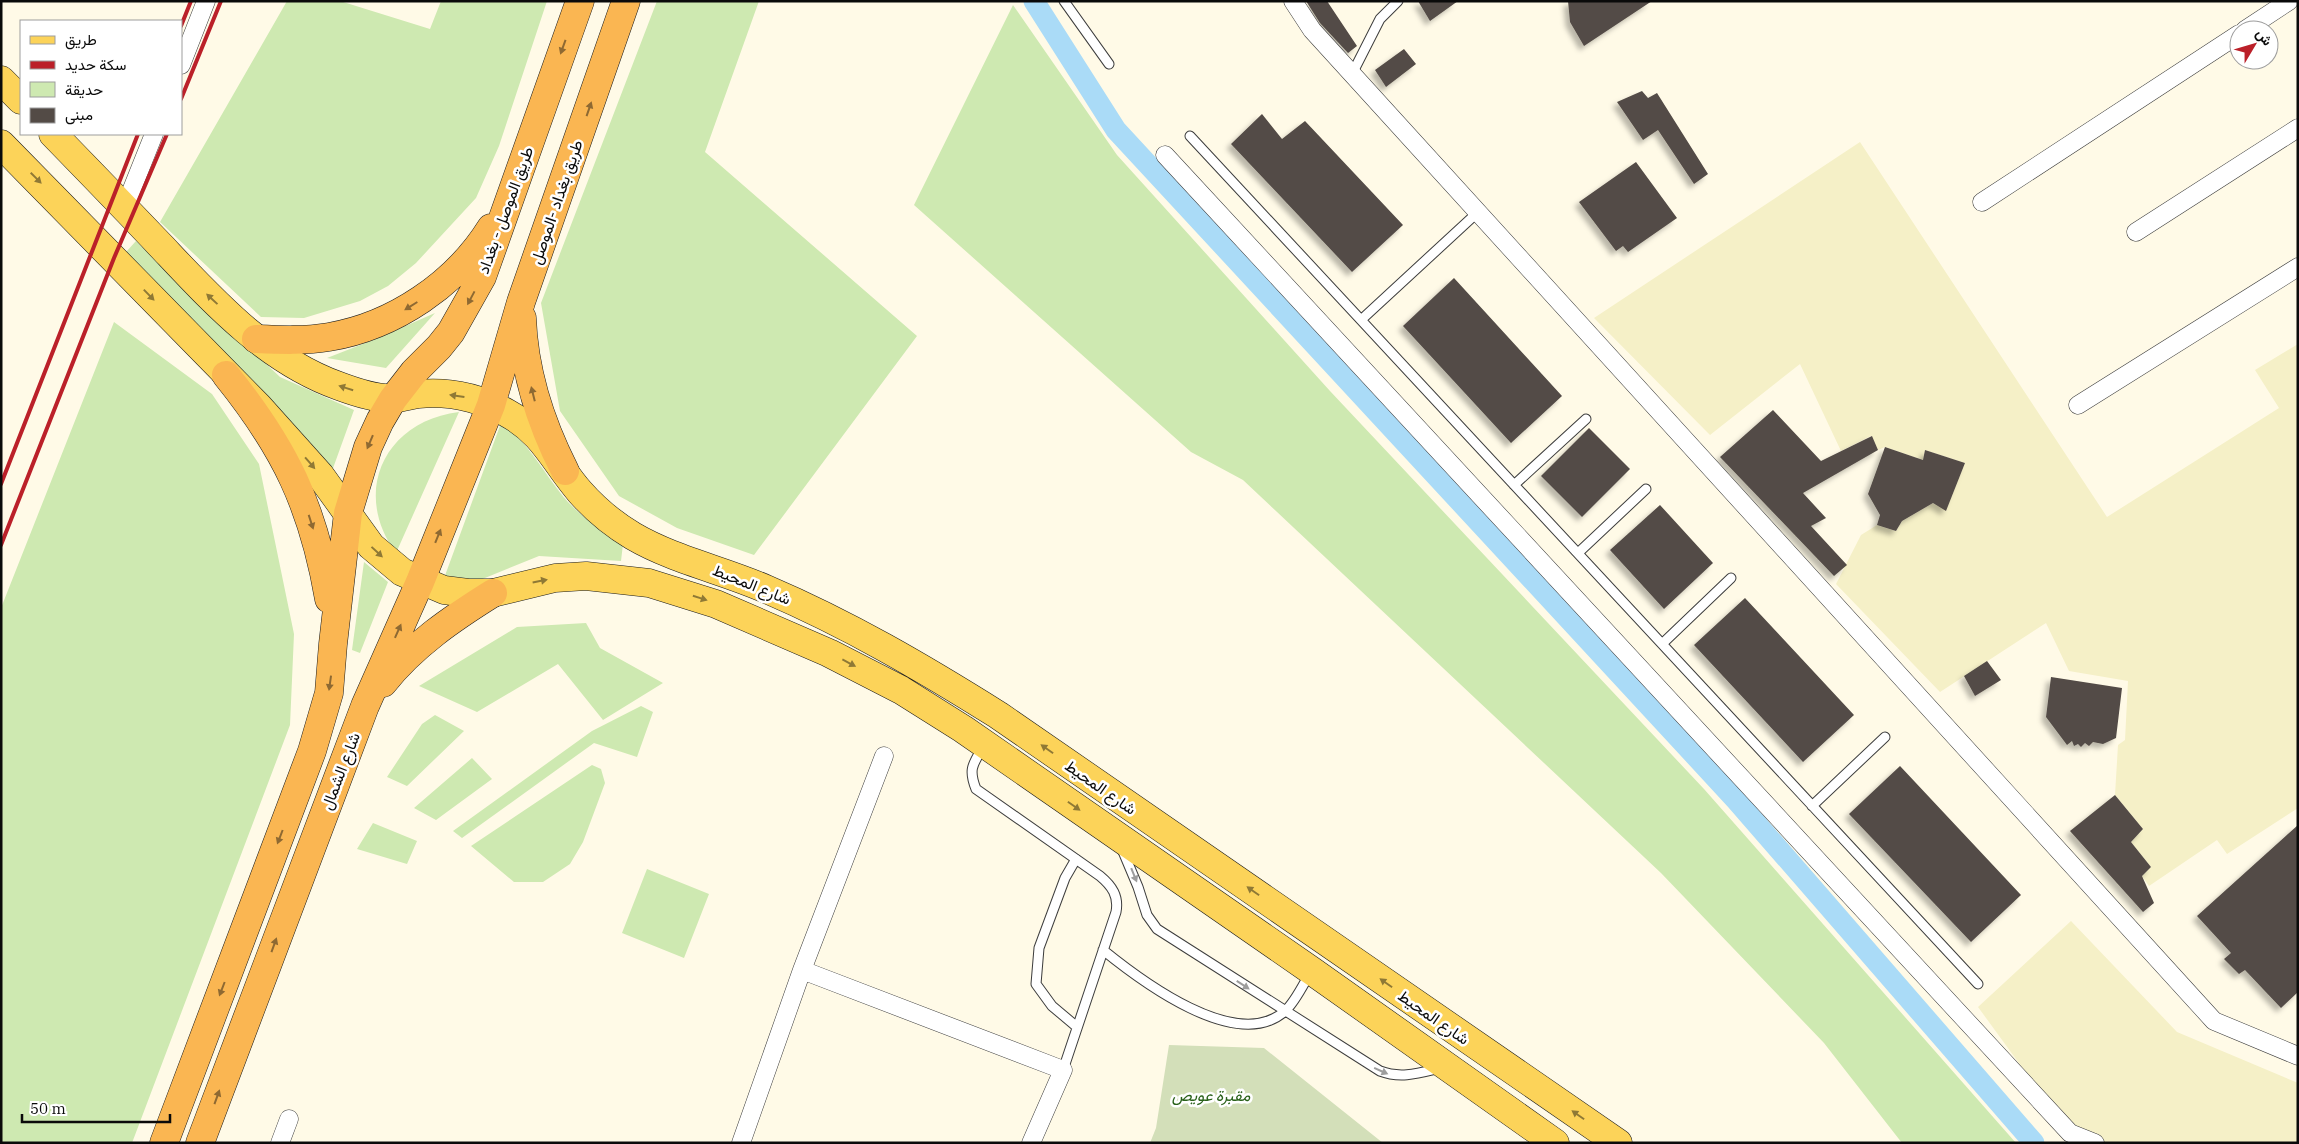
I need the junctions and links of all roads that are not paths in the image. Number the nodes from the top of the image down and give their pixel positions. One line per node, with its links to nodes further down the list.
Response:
1 (206, 1): 10 (street)
2 (580, 1): 21 (highway, طريق الموصل - بغداد, one-way to 21)
3 (626, 1): 30 (highway, طريق بغداد -الموصل, one-way to 3)
4 (1064, 1): 11 (lane)
5 (1293, 1): 12 (street)
6 (1398, 1): 12 (lane)
7 (2289, 1): 8 (street)
8 (2260, 20)
9 (2229, 41): 23 (street)
10 (182, 62)
11 (1110, 64)
12 (1352, 74): 24 (street)
13 (1, 80): 14 (main road)
14 (20, 99)
15 (2298, 128): 26 (street)
16 (54, 135): 22 (main road)
17 (153, 135): 22 (street)
18 (1190, 136): 31 (lane)
19 (1, 144): 25 (main road, شارع المحيط, one-way to 25)
20 (1165, 155): 77 (street)
21 (516, 176): 32 (highway, one-way to 32); 34 (highway, طريق الموصل - بغداد, one-way to 34)
22 (117, 201): 25 (main road); 27 (main road); 28 (main road)
23 (1982, 202)
24 (1478, 212): 31 (lane); 64 (street)
25 (78, 221): 28 (main road, شارع المحيط)
26 (2136, 232)
27 (149, 234): 28 (main road); 32 (main road, one-way to 27)
28 (116, 260): 33 (main road, شارع المحيط, one-way to 33)
29 (2298, 267): 35 (street)
30 (522, 302): 36 (highway, طريق بغداد -الموصل); 38 (highway, one-way to 30)
31 (1361, 320): 39 (lane)
32 (256, 339): 34 (main road, one-way to 32)
33 (226, 374): 41 (main road, شارع المحيط, one-way to 41); 46 (highway, one-way to 46)
34 (393, 399): 36 (main road, شارع المحيط, one-way to 34); 41 (highway, شارع الشمال, one-way to 41)
35 (2078, 404)
36 (491, 405): 38 (main road, شارع المحيط); 44 (highway, شارع الشمال, one-way to 36)
37 (1586, 419): 39 (lane)
38 (565, 471): 55 (main road, شارع المحيط, one-way to 38)
39 (1514, 485): 42 (lane)
40 (1646, 489): 42 (lane)
41 (348, 513): 44 (main road, شارع المحيط, one-way to 44); 46 (highway, شارع الشمال)
42 (1578, 553): 47 (lane)
43 (1731, 578): 47 (lane)
44 (420, 582): 45 (main road, شارع المحيط); 48 (highway, شارع الشمال, one-way to 44)
45 (493, 593): 48 (highway); 50 (main road, شارع المحيط, one-way to 50)
46 (332, 644): 69 (highway, شارع الشمال, one-way to 69)
47 (1662, 644): 52 (lane)
48 (365, 706): 70 (highway, شارع الشمال, one-way to 48)
49 (1885, 737): 52 (lane)
50 (985, 745): 53 (main road, شارع المحيط, one-way to 53); 54 (lane)
51 (884, 756): 60 (street)
52 (1812, 806): 61 (lane)
53 (1111, 832): 57 (main road, شارع المحيط); 62 (lane, one-way to 62)
54 (1076, 859): 58 (lane); 63 (lane)
55 (1288, 915): 56 (main road, شارع المحيط); 57 (main road)
56 (1318, 936): 59 (main road); 76 (main road, شارع المحيط, one-way to 56)
57 (1266, 939): 59 (main road, شارع المحيط)
58 (1103, 950): 62 (lane); 63 (lane)
59 (1308, 968): 62 (lane); 65 (main road, شارع المحيط)
60 (802, 970): 66 (street); 72 (street)
61 (1978, 984)
62 (1285, 1011): 65 (lane, one-way to 65)
63 (1077, 1027): 66 (lane)
64 (2298, 1056)
65 (1448, 1066): 67 (main road, شارع المحيط)
66 (1063, 1070): 73 (street)
67 (1505, 1106): 74 (main road); 75 (main road, شارع المحيط)
68 (289, 1119): 71 (street)
69 (164, 1143)
70 (200, 1143)
71 (280, 1143)
72 (741, 1143)
73 (1032, 1143)
74 (1530, 1143)
75 (1555, 1143)
76 (1618, 1143)
77 (2095, 1143)

